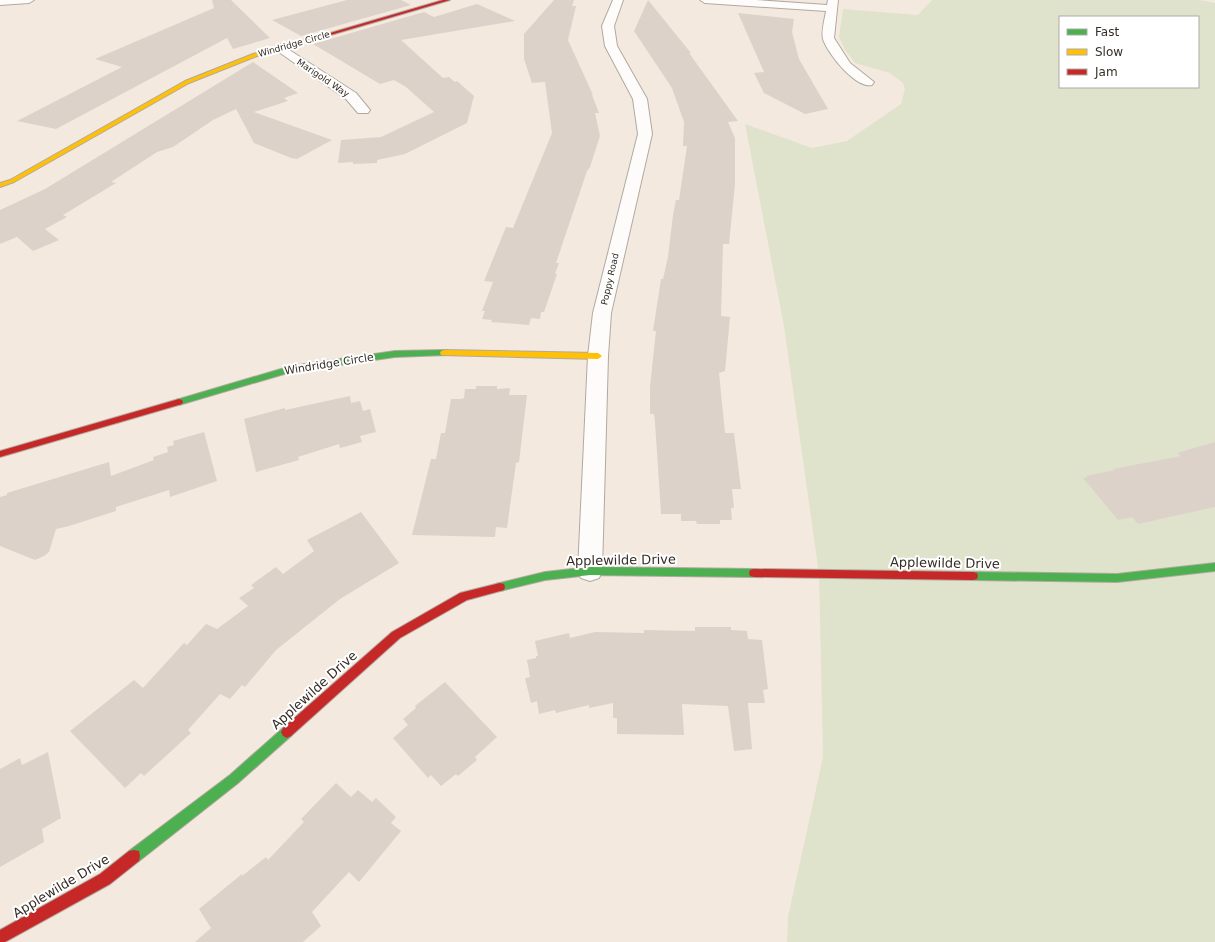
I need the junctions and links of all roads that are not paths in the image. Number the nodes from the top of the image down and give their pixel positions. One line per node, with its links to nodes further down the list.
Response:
1 (28, 0): 5 (street)
2 (448, 0): 7 (street, Windridge Circle)
3 (618, 0): 11 (street, Poppy Road)
4 (705, 0): 6 (street)
5 (0, 2)
6 (832, 4): 8 (street)
7 (280, 48): 9 (street, Marigold Way); 10 (street, Windridge Circle)
8 (868, 82)
9 (363, 110)
10 (0, 186)
11 (598, 356): 12 (street, Windridge Circle); 14 (street, Poppy Road)
12 (0, 454)
13 (1215, 567): 14 (street, Applewilde Drive)
14 (590, 571): 15 (street, Applewilde Drive)
15 (0, 937)

